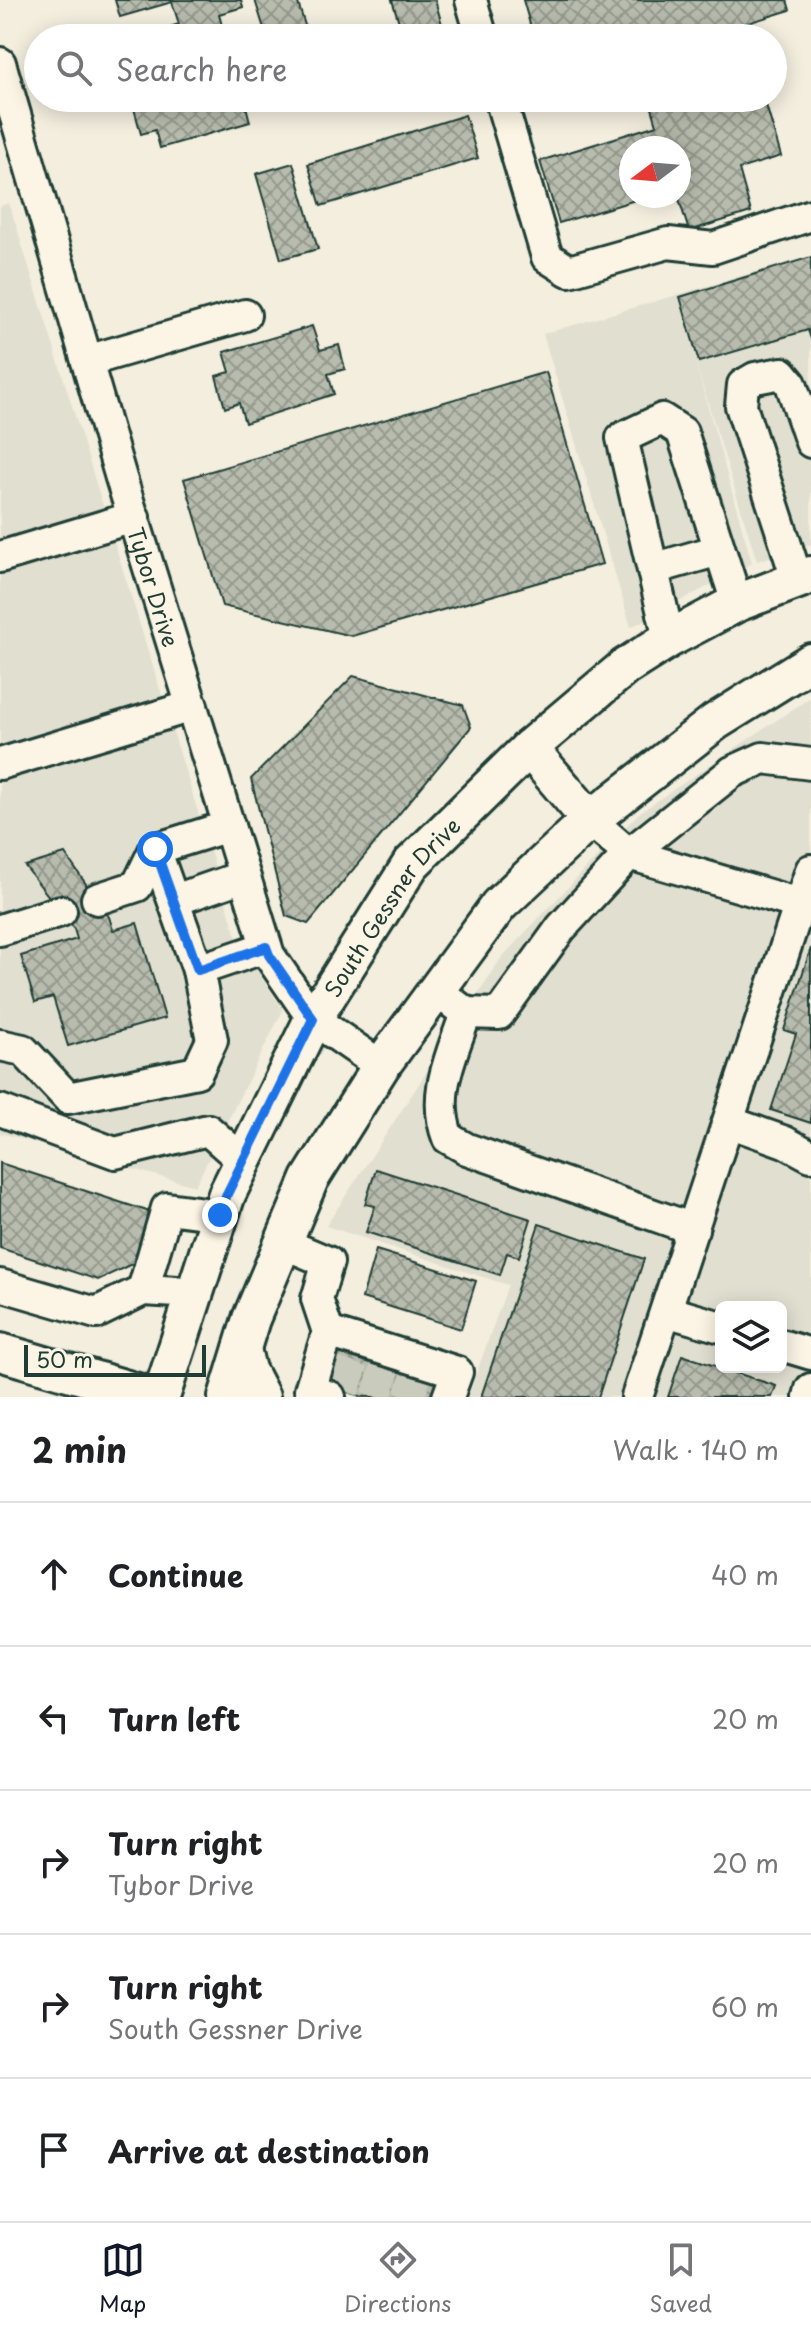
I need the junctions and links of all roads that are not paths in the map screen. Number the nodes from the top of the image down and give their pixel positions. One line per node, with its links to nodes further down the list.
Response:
1 (471, 0): 2 (street)
2 (478, 24)
3 (0, 63): 7 (street, Tybor Drive)
4 (504, 112): 5 (street)
5 (811, 215)
6 (245, 315): 7 (street)
7 (87, 361): 9 (street, Tybor Drive)
8 (811, 442): 13 (street)
9 (134, 517): 11 (street); 17 (street, Tybor Drive)
10 (719, 550): 12 (street); 12 (street); 14 (street)
11 (0, 557)
12 (653, 569): 15 (street)
13 (806, 586): 14 (main road, South Gessner Drive)
14 (737, 603): 15 (main road, South Gessner Drive)
15 (669, 639): 18 (main road, South Gessner Drive)
16 (811, 662): 21 (main road)
17 (192, 706): 19 (street); 22 (street, Tybor Drive)
18 (529, 748): 21 (main road); 36 (main road, South Gessner Drive)
19 (0, 764)
20 (811, 764): 24 (street)
21 (590, 820): 24 (street); 34 (main road)
22 (229, 826): 23 (street); 26 (street, Tybor Drive)
23 (155, 849): 27 (street); 28 (street)
24 (629, 854): 29 (street); 35 (street)
25 (811, 870): 29 (street)
26 (244, 876): 28 (street); 32 (street, Tybor Drive)
27 (97, 899)
28 (175, 900): 33 (street)
29 (799, 904): 40 (street)
30 (61, 911): 31 (street)
31 (0, 930)
32 (266, 947): 33 (street); 36 (street, Tybor Drive)
33 (198, 970): 37 (street)
34 (435, 991): 35 (street); 38 (main road)
35 (466, 1013): 44 (street)
36 (313, 1019): 38 (street, Tybor Drive); 42 (main road, South Gessner Drive)
37 (0, 1045)
38 (381, 1066): 45 (main road)
39 (0, 1110): 42 (street)
40 (729, 1122): 41 (street); 44 (street)
41 (811, 1156)
42 (243, 1161): 43 (main road, South Gessner Drive)
43 (220, 1215): 47 (street); 48 (main road, South Gessner Drive)
44 (693, 1229): 49 (street)
45 (283, 1243): 51 (street); 53 (main road)
46 (0, 1285): 47 (street)
47 (143, 1290): 48 (street)
48 (195, 1293): 60 (main road, South Gessner Drive)
49 (666, 1311): 50 (street); 64 (street)
50 (715, 1325)
51 (328, 1332): 58 (street); 63 (street)
52 (787, 1347): 55 (street)
53 (242, 1349): 61 (main road); 62 (main road)
54 (0, 1352): 56 (main road)
55 (811, 1354)
56 (60, 1383): 59 (main road)
57 (811, 1389): 65 (street)
58 (339, 1395)
59 (154, 1397)
60 (161, 1397)
61 (227, 1397)
62 (261, 1397)
63 (448, 1397)
64 (637, 1397)
65 (809, 1397)

